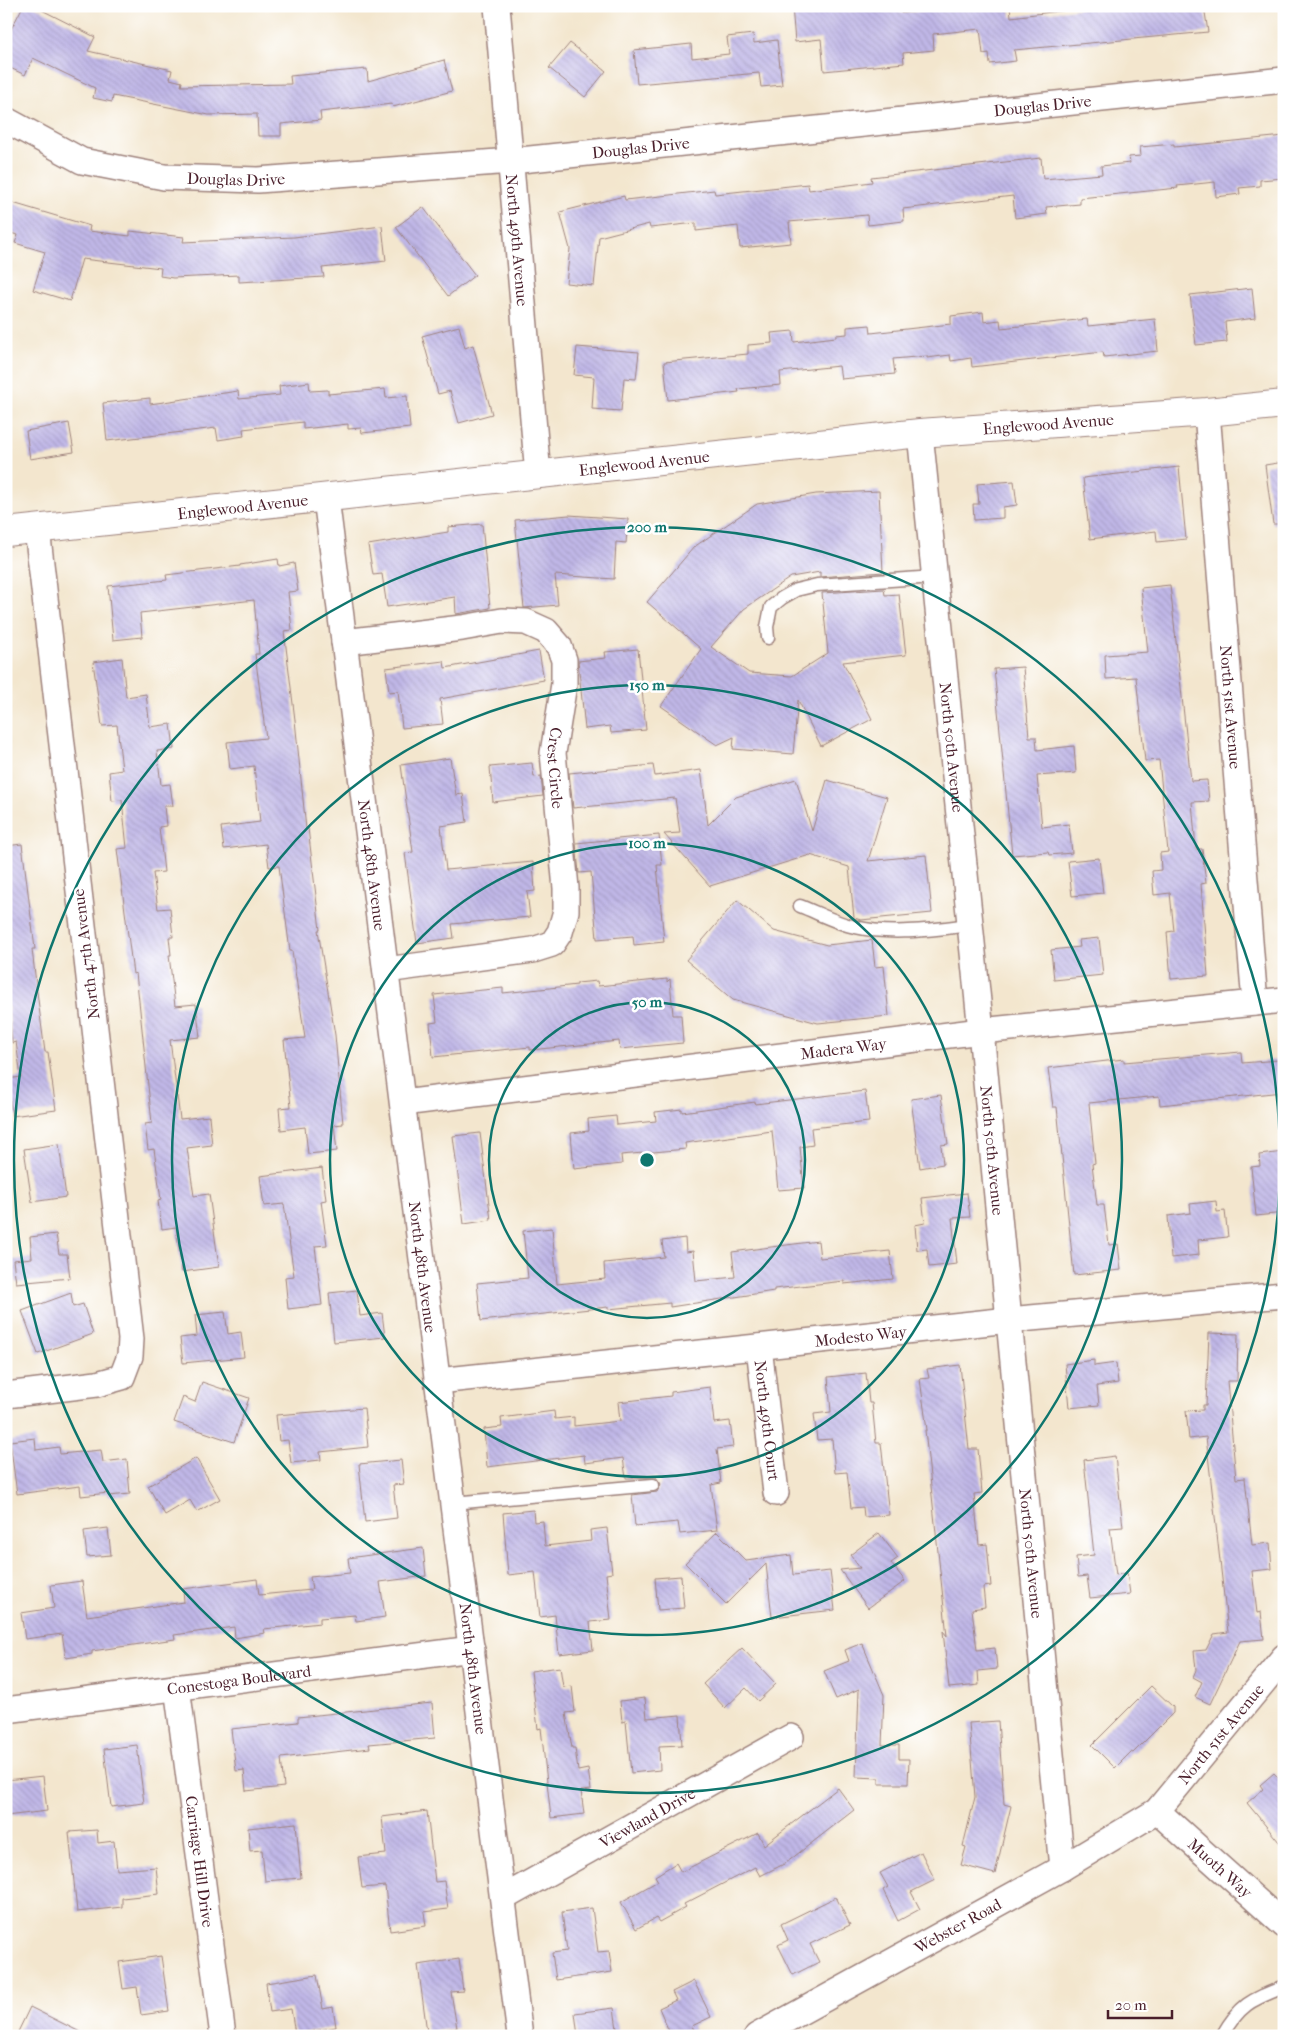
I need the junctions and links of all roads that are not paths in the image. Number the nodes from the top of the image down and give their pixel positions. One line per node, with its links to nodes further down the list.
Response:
1 (497, 6): 4 (street, North 49th Avenue)
2 (1284, 80): 4 (street, Douglas Drive)
3 (6, 120): 4 (street, Douglas Drive)
4 (510, 161): 8 (street, North 49th Avenue)
5 (1284, 404): 6 (street, Englewood Avenue)
6 (1207, 412): 7 (street, Englewood Avenue); 19 (street, North 51st Avenue)
7 (920, 433): 8 (street, Englewood Avenue); 12 (street, North 50th Avenue)
8 (538, 475): 9 (street, Englewood Avenue)
9 (326, 498): 10 (street, Englewood Avenue); 14 (street, North 48th Avenue)
10 (37, 529): 11 (street, Englewood Avenue); 26 (street, North 47th Avenue)
11 (6, 532)
12 (935, 577): 13 (lane); 16 (street, North 50th Avenue)
13 (768, 638)
14 (344, 642): 17 (street, North 48th Avenue); 17 (street, Crest Circle)
15 (800, 906): 16 (lane)
16 (971, 925): 20 (street, North 50th Avenue)
17 (386, 970): 21 (street, North 48th Avenue)
18 (1284, 1000): 19 (street, Madera Way)
19 (1255, 1003): 20 (street, Madera Way)
20 (982, 1031): 21 (street, Madera Way); 23 (street, North 50th Avenue)
21 (403, 1103): 25 (street, North 48th Avenue)
22 (1284, 1295): 23 (street, Modesto Way)
23 (1009, 1320): 24 (street, Modesto Way); 36 (street, North 50th Avenue)
24 (759, 1347): 25 (street, Modesto Way); 28 (street, North 49th Court)
25 (438, 1381): 29 (street, North 48th Avenue)
26 (6, 1395)
27 (653, 1485): 29 (lane)
28 (776, 1493)
29 (453, 1503): 30 (street, North 48th Avenue)
30 (472, 1649): 32 (street, Conestoga Boulevard); 37 (street, North 48th Avenue)
31 (1284, 1657): 35 (street, North 51st Avenue)
32 (177, 1687): 33 (street, Conestoga Boulevard); 40 (street, Carriage Hill Drive)
33 (6, 1710)
34 (791, 1737): 37 (street, Viewland Drive)
35 (1157, 1811): 36 (street, Webster Road); 38 (street, Muoth Way)
36 (1062, 1868): 42 (street, Webster Road)
37 (503, 1898): 41 (street, North 48th Avenue)
38 (1284, 1925)
39 (1284, 1988): 43 (lane)
40 (223, 2036)
41 (520, 2036)
42 (757, 2036)
43 (1222, 2036)

